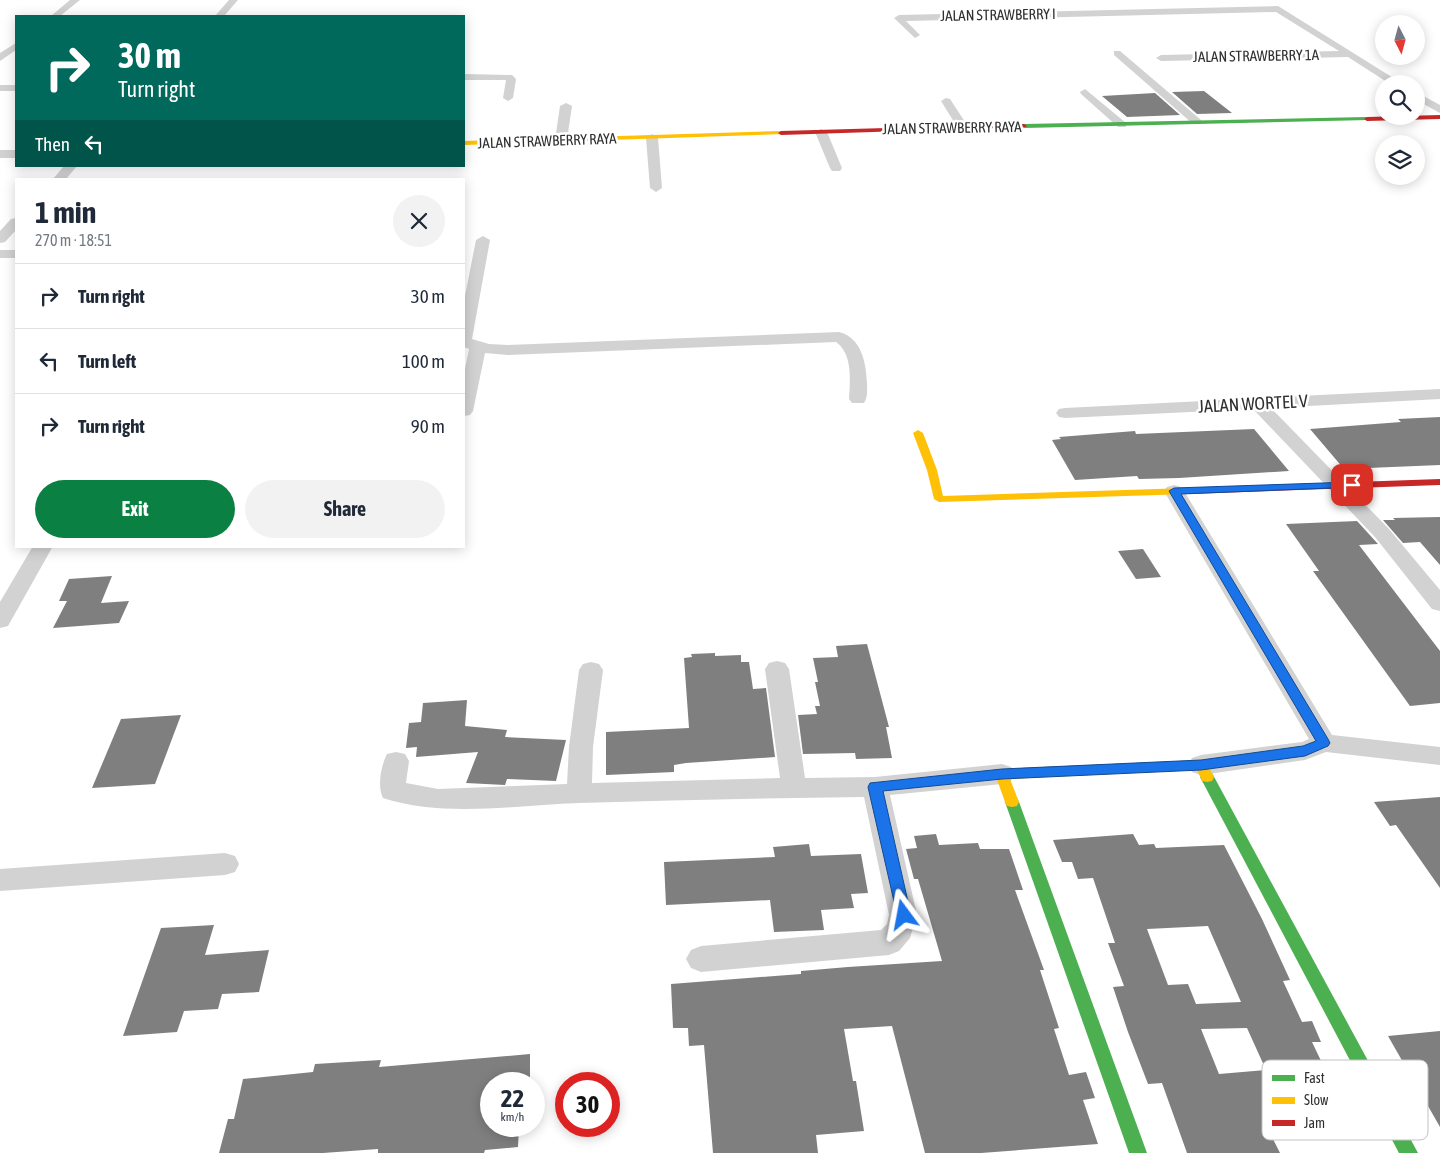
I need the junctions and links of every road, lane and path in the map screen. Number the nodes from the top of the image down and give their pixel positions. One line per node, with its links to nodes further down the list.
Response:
1 (76, 0): 5 (street)
2 (234, 0): 6 (street)
3 (1270, 0): 4 (street)
4 (1278, 9): 7 (street, JALAN STRAWBERRY I); 12 (street)
5 (56, 15)
6 (221, 15)
7 (982, 15): 8 (street); 9 (street, JALAN STRAWBERRY I)
8 (993, 27)
9 (915, 34)
10 (15, 47): 13 (street)
11 (1117, 53): 26 (street)
12 (1350, 54): 14 (street, JALAN STRAWBERRY 1A); 15 (street)
13 (0, 58)
14 (1161, 58)
15 (1384, 75)
16 (465, 77): 20 (street)
17 (0, 88): 18 (street)
18 (15, 88)
19 (1086, 92): 27 (street)
20 (508, 98)
21 (946, 101): 28 (street)
22 (1425, 101): 24 (street)
23 (566, 106): 31 (street)
24 (1440, 110)
25 (1440, 117): 26 (street, JALAN STRAWBERRY RAYA)
26 (1197, 122): 27 (street, JALAN STRAWBERRY RAYA)
27 (1122, 124): 28 (street, JALAN STRAWBERRY RAYA)
28 (963, 128): 29 (street, JALAN STRAWBERRY RAYA)
29 (821, 132): 30 (street, JALAN STRAWBERRY RAYA); 36 (street)
30 (652, 138): 31 (street, JALAN STRAWBERRY RAYA); 38 (street)
31 (561, 140): 32 (street, JALAN STRAWBERRY RAYA)
32 (465, 143)
33 (0, 154): 34 (street)
34 (15, 154)
35 (70, 167): 37 (street)
36 (836, 168)
37 (60, 178)
38 (656, 188)
39 (15, 223): 40 (street)
40 (0, 239)
41 (483, 240): 44 (street)
42 (0, 254): 43 (street)
43 (15, 254)
44 (469, 342): 46 (street); 47 (street)
45 (1440, 394): 48 (street, JALAN WORTEL V)
46 (465, 398)
47 (858, 398)
48 (1258, 404): 49 (street, JALAN WORTEL V); 52 (street)
49 (1065, 413)
50 (918, 432): 53 (street)
51 (1440, 482): 52 (street)
52 (1334, 485): 53 (street); 55 (street)
53 (1174, 491): 59 (street)
54 (42, 548): 56 (street)
55 (1440, 604)
56 (0, 622)
57 (777, 669): 65 (street)
58 (591, 670): 66 (street)
59 (1324, 743): 60 (street); 62 (street)
60 (1440, 756)
61 (396, 761): 66 (street)
62 (1201, 765): 63 (street); 70 (street)
63 (1002, 774): 64 (street); 72 (street)
64 (875, 787): 65 (street); 69 (street)
65 (794, 788): 66 (street)
66 (579, 793)
67 (225, 864): 68 (street)
68 (0, 880)
69 (701, 959)
70 (1359, 1060)
71 (1402, 1140): 73 (street)
72 (1138, 1153)
73 (1409, 1153)

